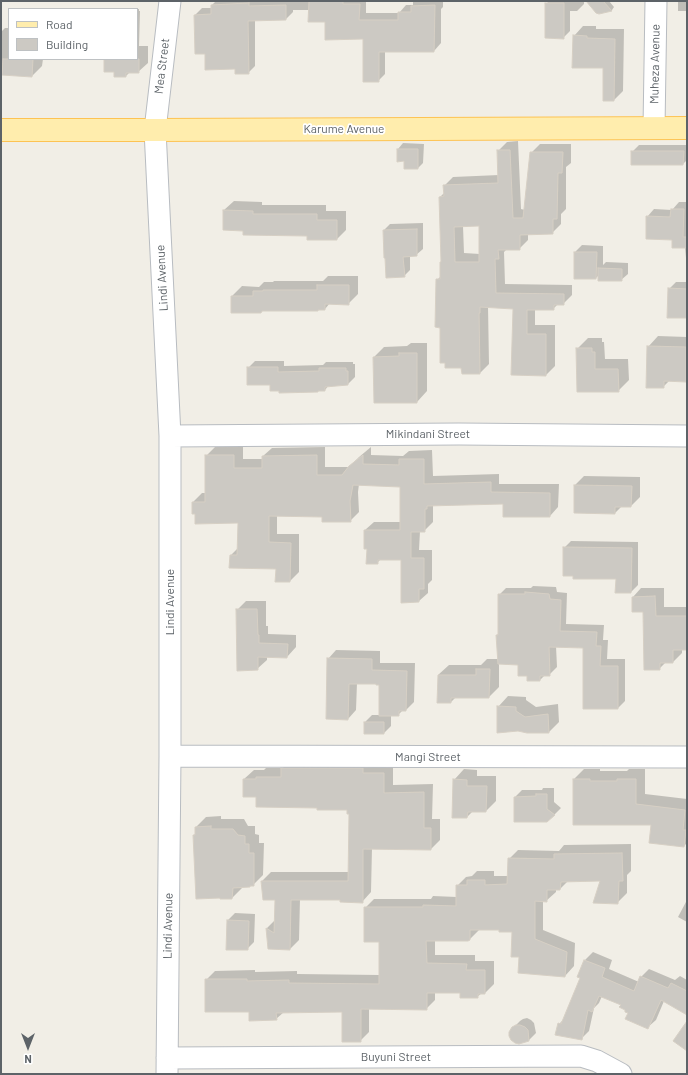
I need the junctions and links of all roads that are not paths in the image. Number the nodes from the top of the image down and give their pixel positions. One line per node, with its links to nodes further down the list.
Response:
1 (170, 1): 6 (street, Mea Street)
2 (656, 1): 3 (street, Muheza Avenue)
3 (654, 128): 4 (main road, Karume Avenue); 6 (main road, Karume Avenue)
4 (687, 128)
5 (1, 130): 6 (main road, Karume Avenue)
6 (155, 130): 7 (street, Lindi Avenue)
7 (170, 436): 8 (street, Mikindani Street); 9 (street, Lindi Avenue)
8 (687, 436)
9 (170, 756): 10 (street, Mangi Street); 11 (street, Lindi Avenue)
10 (687, 757)
11 (167, 1066): 12 (street, Buyuni Street)
12 (621, 1074)

